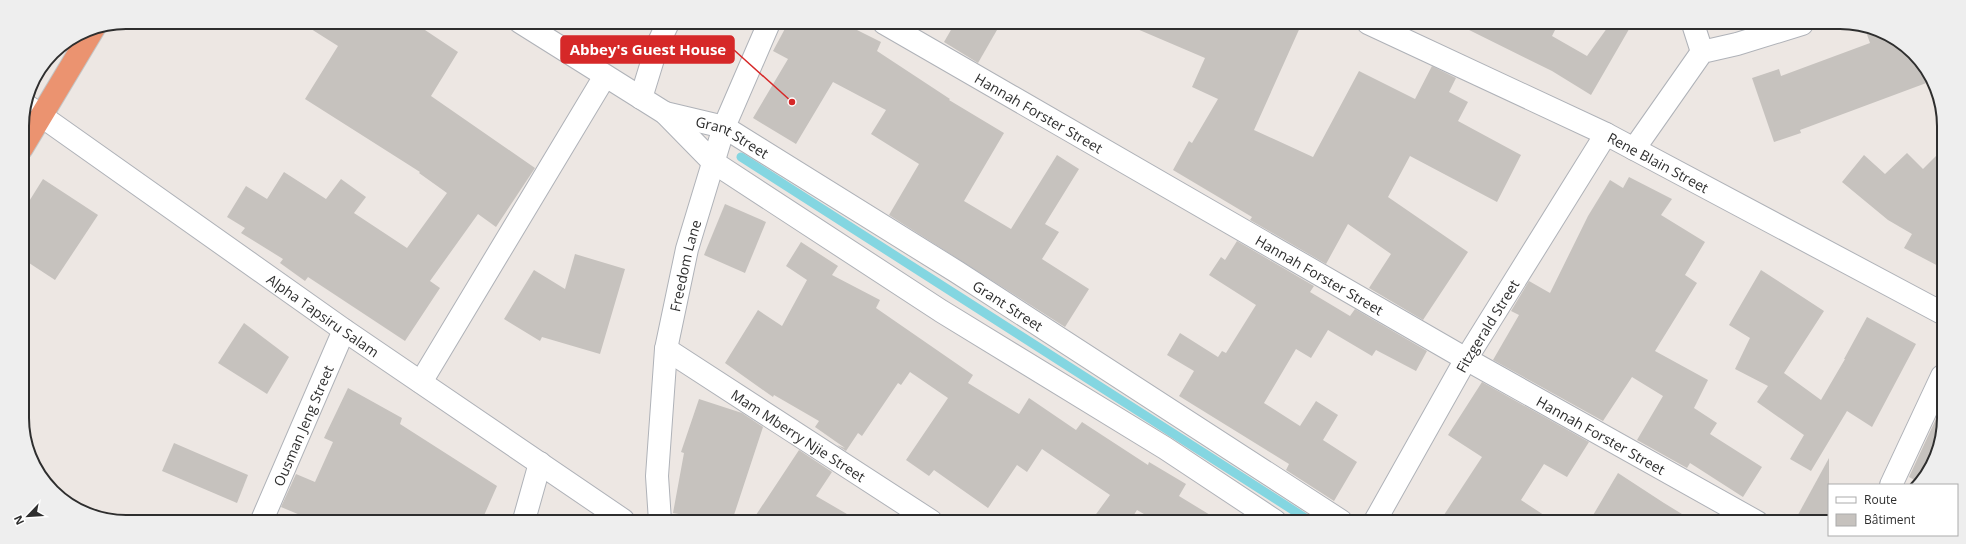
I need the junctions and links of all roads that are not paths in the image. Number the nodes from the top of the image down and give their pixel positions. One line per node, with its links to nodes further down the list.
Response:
1 (531, 29): 10 (street, Grant Street)
2 (665, 29): 11 (street)
3 (766, 29): 15 (street, Freedom Lane)
4 (894, 29): 22 (street, Hannah Forster Street)
5 (1379, 29): 16 (street, Rene Blain Street)
6 (1695, 29): 9 (street)
7 (1786, 29): 9 (street)
8 (88, 37): 12 (highway)
9 (1702, 52): 17 (street)
10 (605, 76): 11 (street, Grant Street); 23 (street)
11 (641, 98): 13 (street, Grant Street)
12 (34, 110): 14 (highway); 20 (street, Alpha Tapsiru Salam)
13 (665, 112): 15 (street, Grant Street); 18 (street, Grant Street)
14 (29, 126)
15 (724, 127): 18 (street, Freedom Lane); 33 (street, Grant Street)
16 (1606, 134): 17 (street, Rene Blain Street); 22 (street, Fitzgerald Street)
17 (1634, 149): 19 (street, Rene Blain Street)
18 (713, 162): 21 (street, Freedom Lane); 32 (street, Grant Street)
19 (1937, 311)
20 (344, 330): 23 (street, Alpha Tapsiru Salam); 27 (street, Ousman Jeng Street)
21 (666, 349): 30 (street, Freedom Lane); 31 (street, Mam Mberry Njie Street)
22 (1466, 359): 34 (street, Fitzgerald Street); 35 (street, Hannah Forster Street)
23 (421, 382): 25 (street, Alpha Tapsiru Salam)
24 (1937, 386): 26 (street)
25 (540, 464): 28 (street); 29 (street, Alpha Tapsiru Salam)
26 (1890, 484)
27 (264, 515)
28 (525, 515)
29 (616, 515)
30 (660, 515)
31 (922, 515)
32 (1266, 515)
33 (1332, 515)
34 (1378, 515)
35 (1745, 515)

